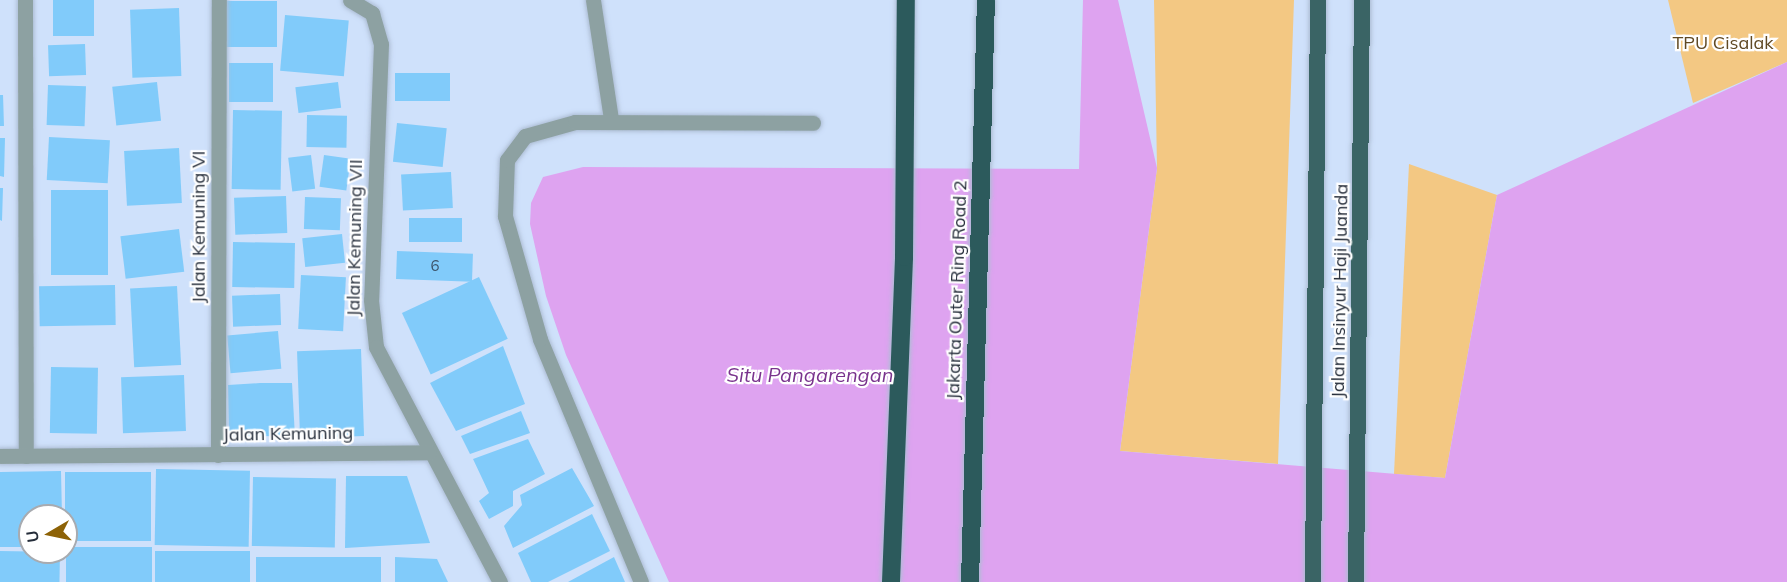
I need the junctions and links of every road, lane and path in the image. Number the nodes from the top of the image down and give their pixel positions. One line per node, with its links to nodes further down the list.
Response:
1 (25, 0): 14 (street)
2 (219, 0): 12 (street, Jalan Kemuning VI)
3 (350, 0): 11 (street, Jalan Kemuning VII)
4 (593, 0): 9 (street)
5 (906, 0): 17 (highway)
6 (986, 0): 18 (highway, Jakarta Outer Ring Road 2)
7 (1317, 0): 19 (highway, Jalan Insinyur Haji Juanda)
8 (1362, 0): 20 (highway, Jalan Insinyur Haji Juanda)
9 (611, 119): 10 (street); 16 (street)
10 (813, 123)
11 (429, 452): 12 (street, Jalan Kemuning); 15 (street)
12 (218, 455): 14 (street, Jalan Kemuning)
13 (0, 456): 14 (street, Jalan Kemuning)
14 (27, 456)
15 (500, 582)
16 (642, 582)
17 (891, 582)
18 (970, 582)
19 (1313, 582)
20 (1356, 582)

